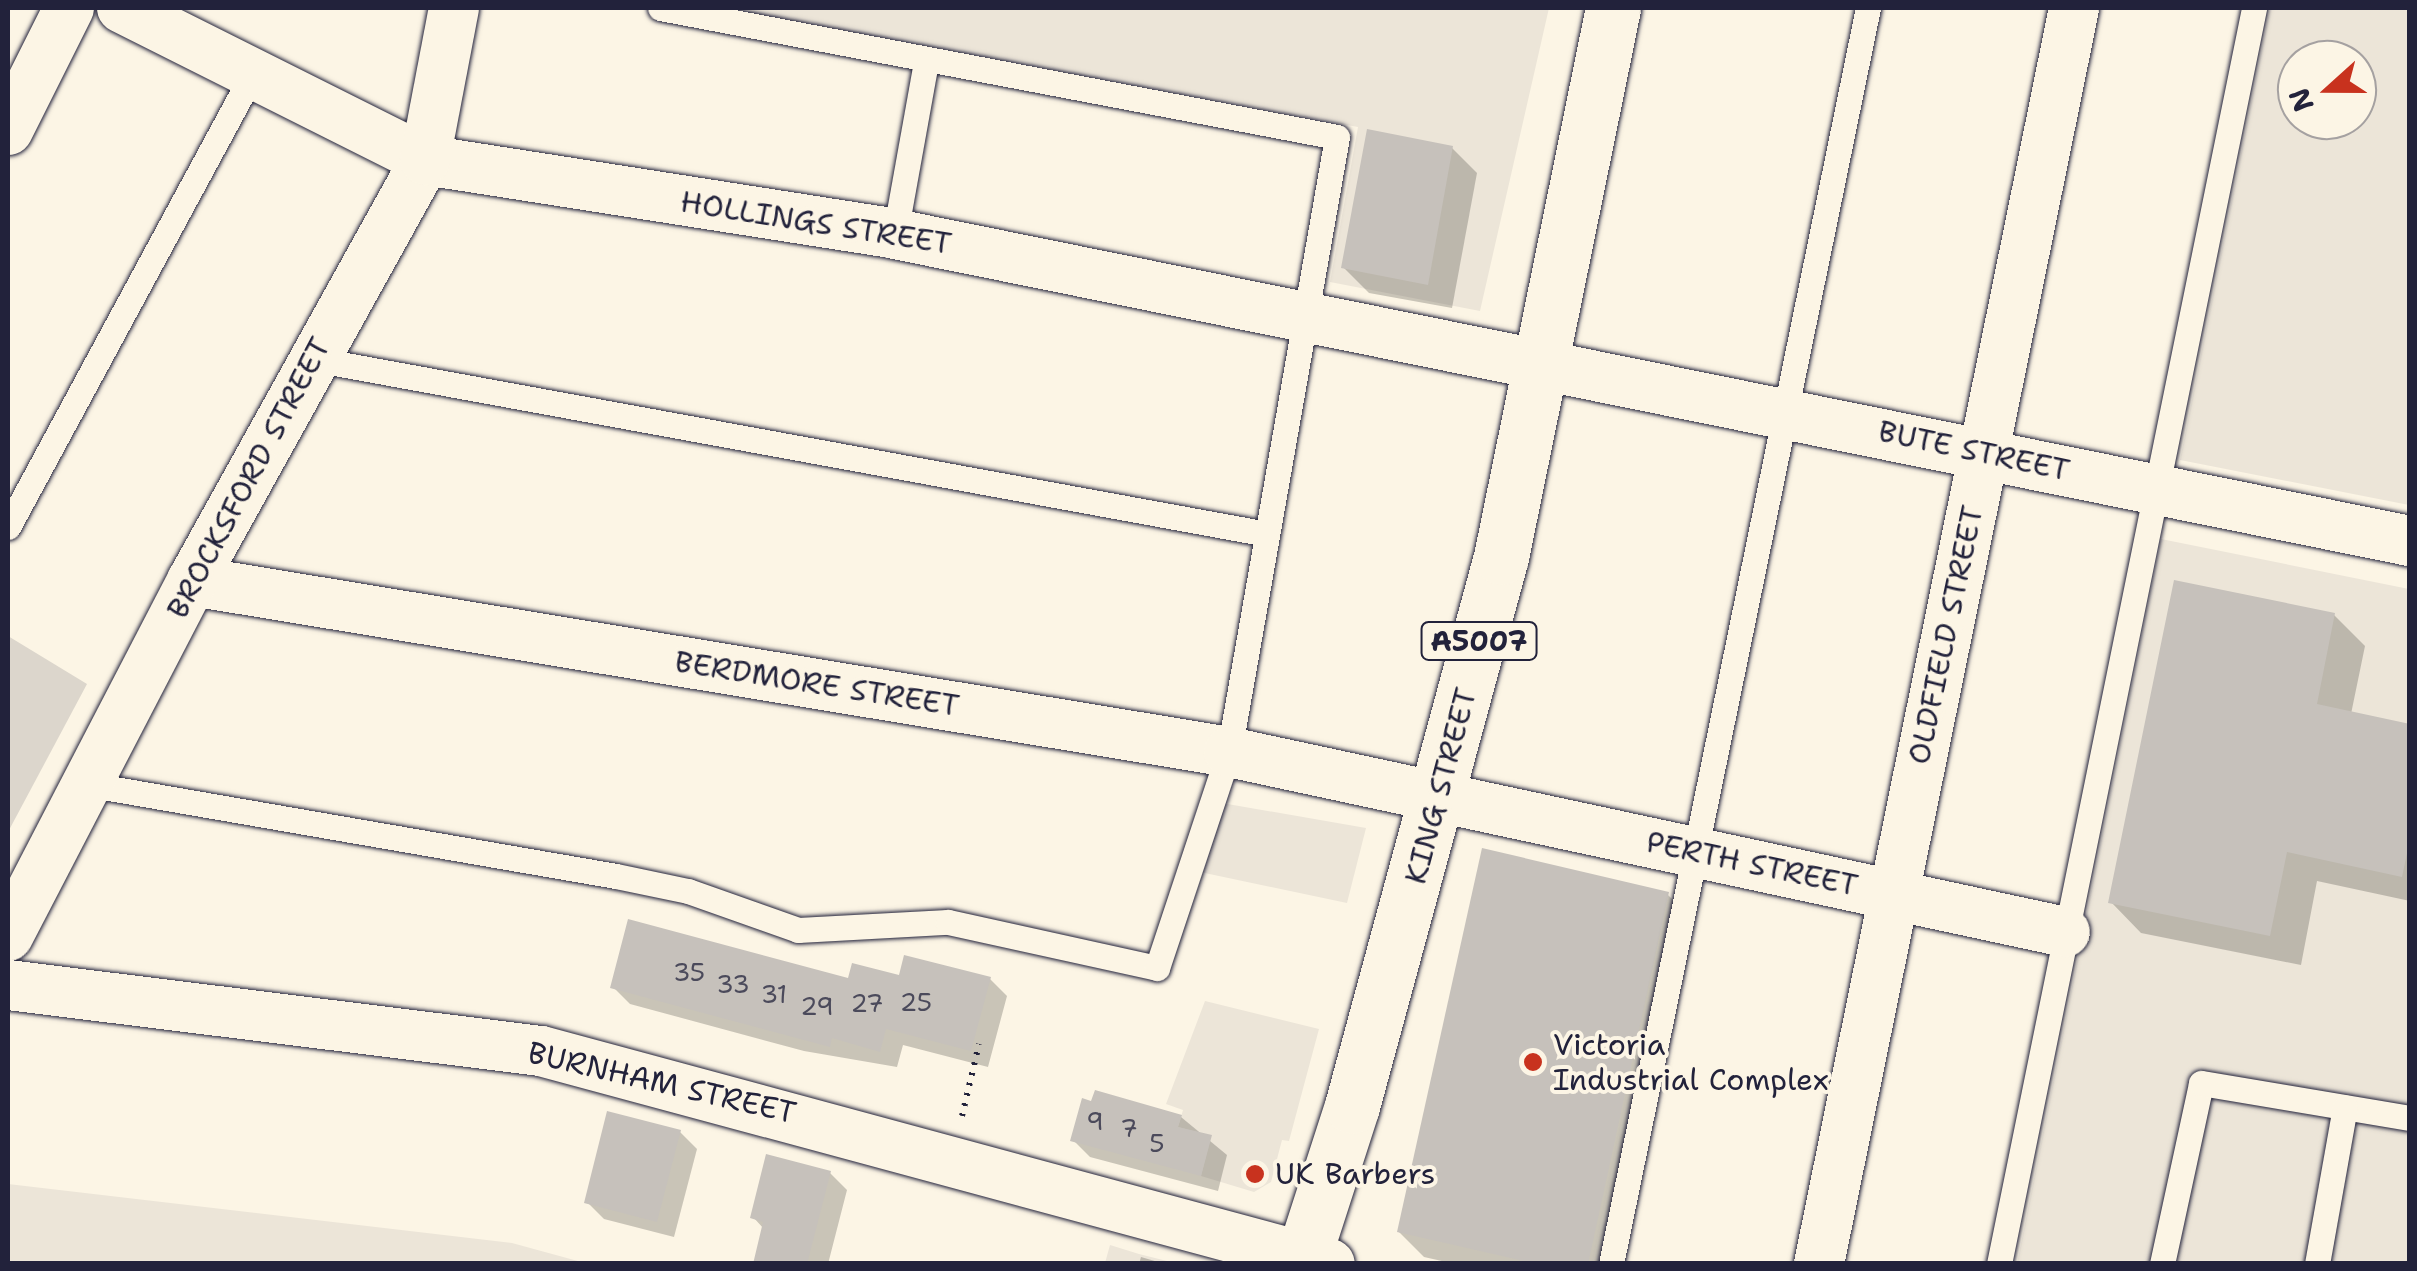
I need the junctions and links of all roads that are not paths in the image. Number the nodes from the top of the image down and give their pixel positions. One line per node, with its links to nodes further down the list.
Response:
1 (69, 8): 11 (street)
2 (122, 8): 10 (street, HOLLINGS STREET)
3 (454, 8): 12 (street, BROCKSFORD STREET)
4 (660, 8): 9 (lane)
5 (1613, 8): 16 (main road, KING STREET / A5007)
6 (1868, 8): 17 (lane)
7 (2074, 8): 18 (street, OLDFIELD STREET)
8 (2254, 8): 19 (lane)
9 (926, 62): 13 (lane); 14 (lane)
10 (252, 75): 12 (street, HOLLINGS STREET); 20 (lane)
11 (8, 130)
12 (425, 160): 13 (street, HOLLINGS STREET); 15 (street, BROCKSFORD STREET)
13 (895, 234): 14 (street, HOLLINGS STREET)
14 (1308, 314): 16 (street, HOLLINGS STREET); 21 (lane)
15 (312, 360): 21 (lane); 23 (street, BROCKSFORD STREET)
16 (1539, 360): 17 (street, BUTE STREET); 26 (main road, KING STREET / A5007)
17 (1783, 412): 18 (street, BUTE STREET); 27 (lane)
18 (1984, 452): 19 (street, BUTE STREET); 28 (street, OLDFIELD STREET)
19 (2152, 490): 22 (street, BUTE STREET); 29 (lane)
20 (8, 527)
21 (1267, 534): 24 (lane)
22 (2410, 541)
23 (192, 581): 24 (street, BERDMORE STREET); 25 (street, BROCKSFORD STREET)
24 (1228, 752): 25 (lane); 26 (street, BERDMORE STREET)
25 (86, 784): 30 (street, BROCKSFORD STREET)
26 (1438, 798): 27 (street, PERTH STREET); 34 (main road, KING STREET / A5007)
27 (1695, 851): 28 (street, PERTH STREET); 35 (lane)
28 (1891, 894): 29 (street, PERTH STREET); 36 (street, OLDFIELD STREET)
29 (2065, 932): 37 (lane)
30 (8, 936)
31 (8, 984): 34 (street, BURNHAM STREET)
32 (2346, 1107): 33 (lane); 38 (lane); 39 (lane)
33 (2410, 1118)
34 (1311, 1262)
35 (1611, 1264)
36 (1819, 1264)
37 (1999, 1264)
38 (2162, 1264)
39 (2317, 1264)

